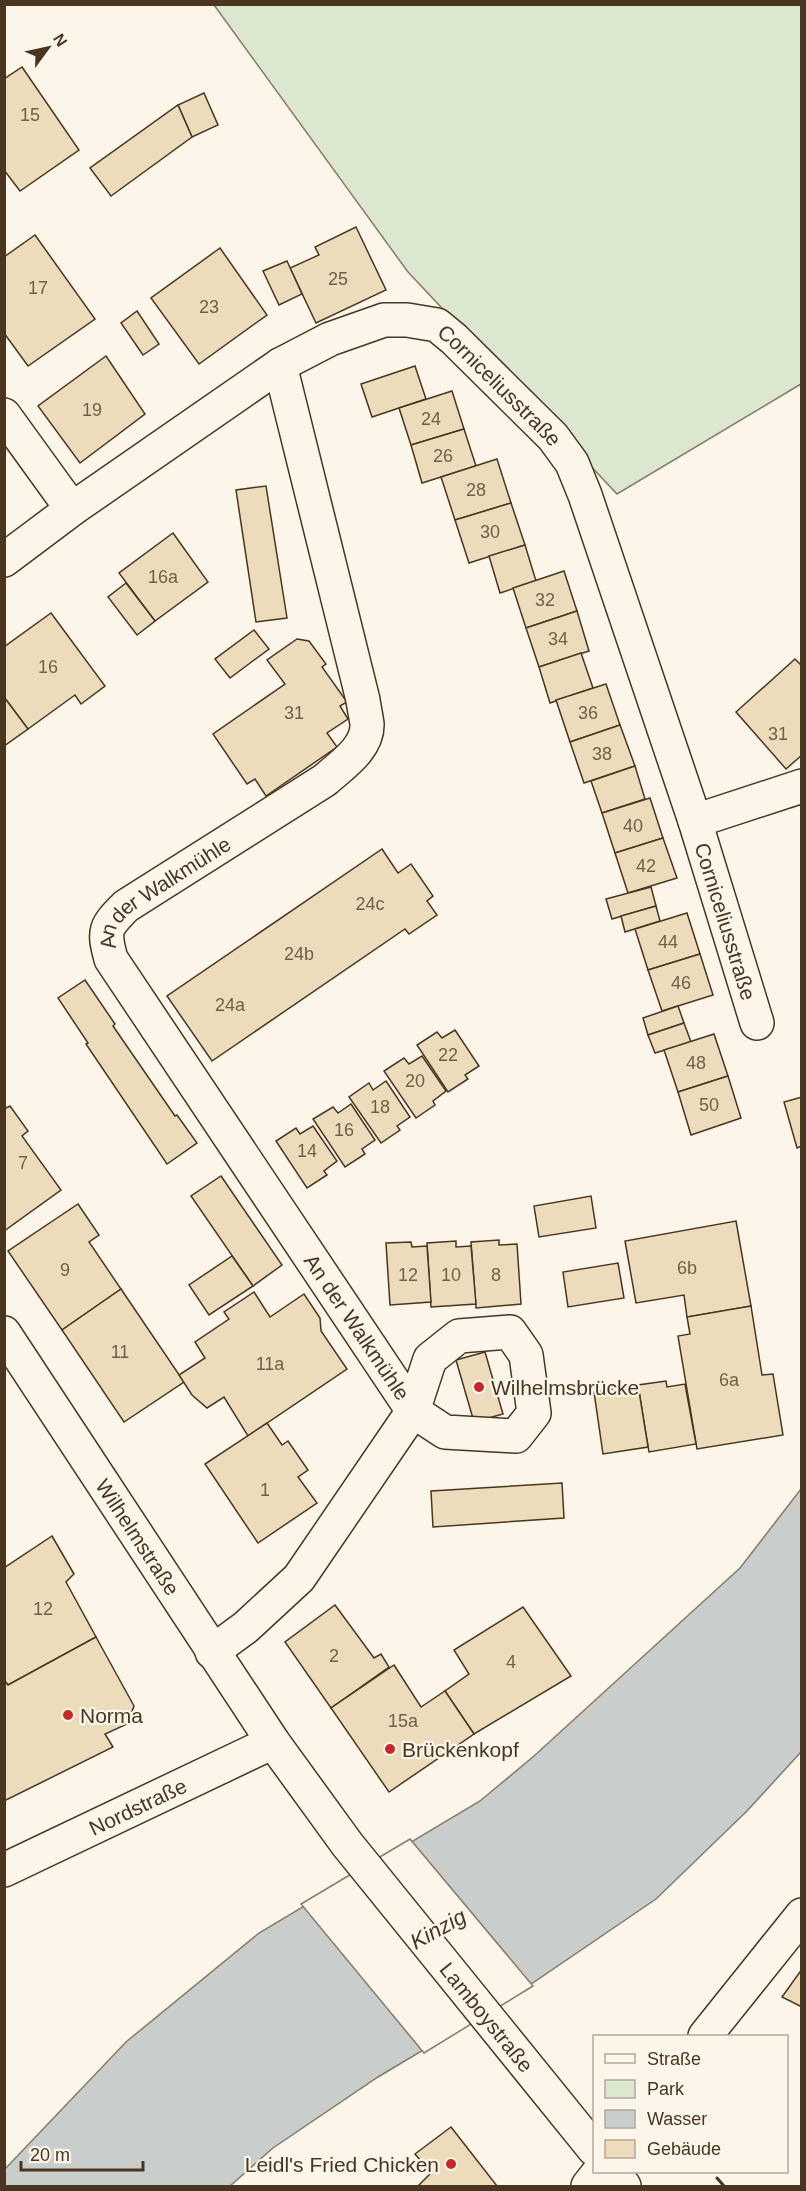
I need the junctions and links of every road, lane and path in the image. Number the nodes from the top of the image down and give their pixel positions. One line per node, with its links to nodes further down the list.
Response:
1 (280, 365): 3 (street, Corniceliusstraße); 6 (street, Corniceliusstraße); 9 (street, An der Walkmühle)
2 (4, 415): 3 (street)
3 (72, 509): 4 (street, Corniceliusstraße)
4 (4, 560)
5 (801, 786): 6 (street, Corniceliusstraße)
6 (695, 821): 7 (street, Corniceliusstraße)
7 (757, 1023)
8 (4, 1333): 9 (street, Wilhelmstraße)
9 (212, 1652): 10 (street, Wilhelmstraße)
10 (273, 1742): 11 (street, Nordstraße); 14 (street, Lamboystraße)
11 (4, 1870)
12 (801, 1915): 13 (street)
13 (707, 2035)
14 (593, 2147)
15 (598, 2173): 17 (street)
16 (614, 2173): 18 (street)
17 (588, 2187)
18 (624, 2187)

